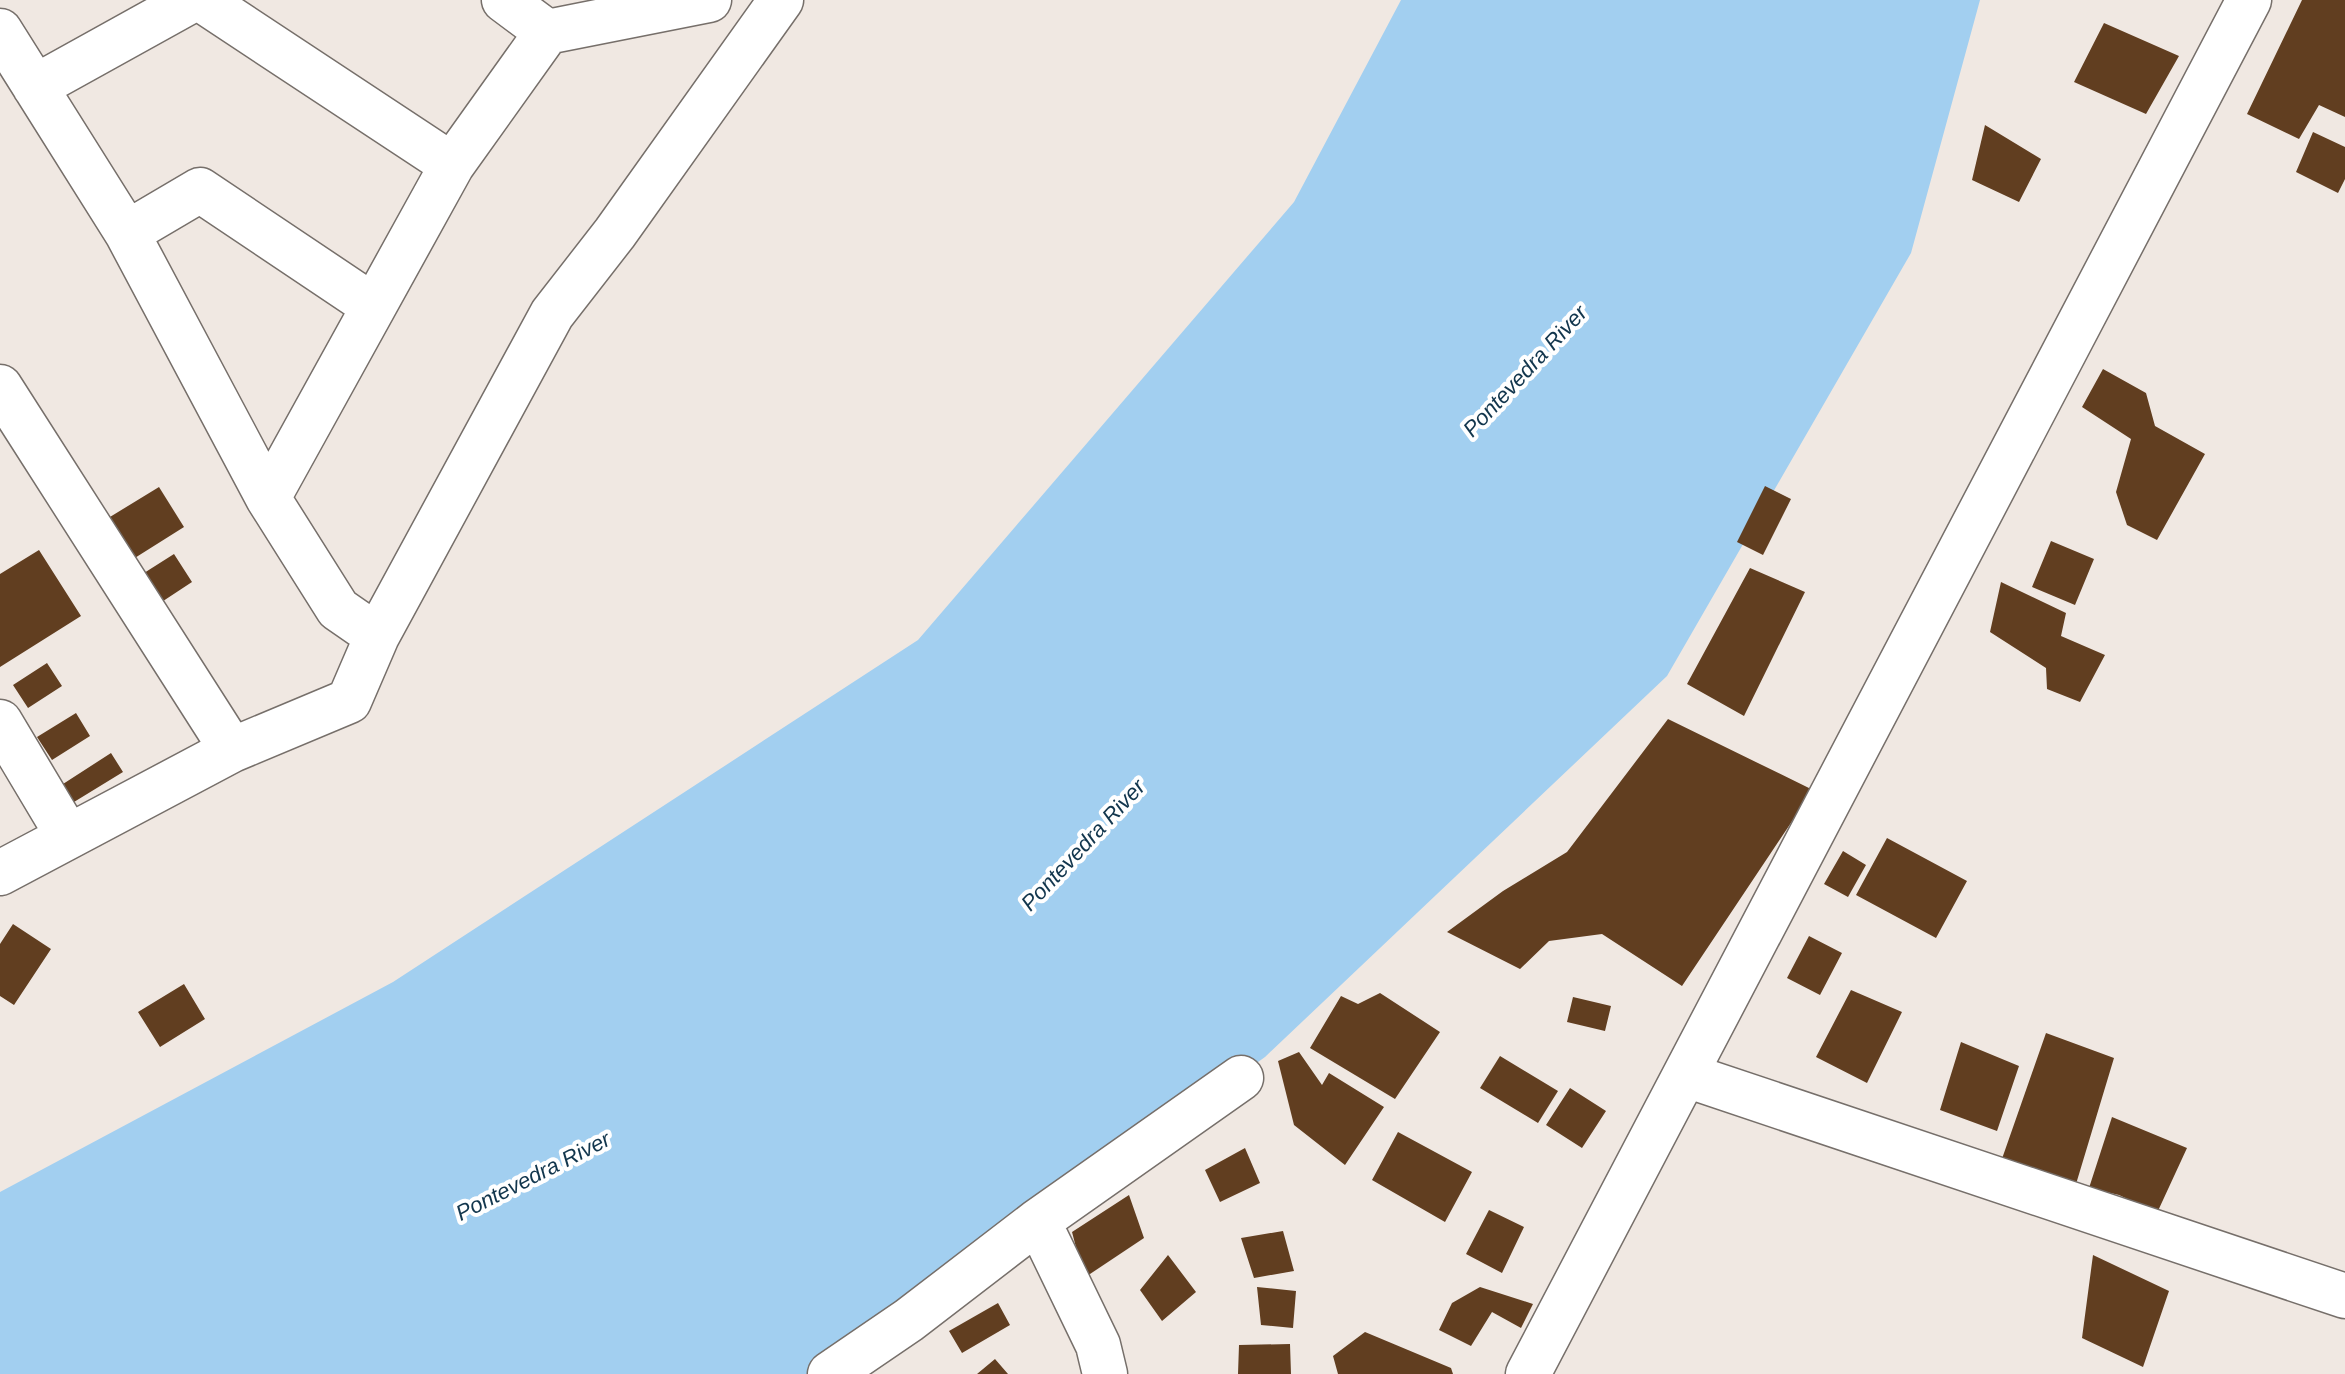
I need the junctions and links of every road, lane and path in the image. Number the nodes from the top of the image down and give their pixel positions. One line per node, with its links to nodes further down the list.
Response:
1 (192, 0): 9 (street)
2 (202, 0): 10 (street)
3 (504, 0): 8 (street)
4 (709, 0): 8 (street)
5 (781, 0): 15 (street)
6 (2249, 0): 20 (street)
7 (0, 31): 9 (street)
8 (547, 32): 10 (street)
9 (35, 87): 11 (street)
10 (452, 165): 12 (street)
11 (127, 233): 12 (street); 14 (street)
12 (373, 306): 14 (street)
13 (0, 387): 17 (street)
14 (268, 498): 15 (street)
15 (377, 636): 17 (street)
16 (0, 722): 18 (street)
17 (232, 750): 18 (street)
18 (68, 836): 19 (street)
19 (0, 873)
20 (1686, 1075): 23 (street); 26 (street)
21 (1241, 1078): 22 (street)
22 (1038, 1221): 24 (street); 25 (street)
23 (2345, 1296)
24 (830, 1374)
25 (1105, 1374)
26 (1528, 1374)

